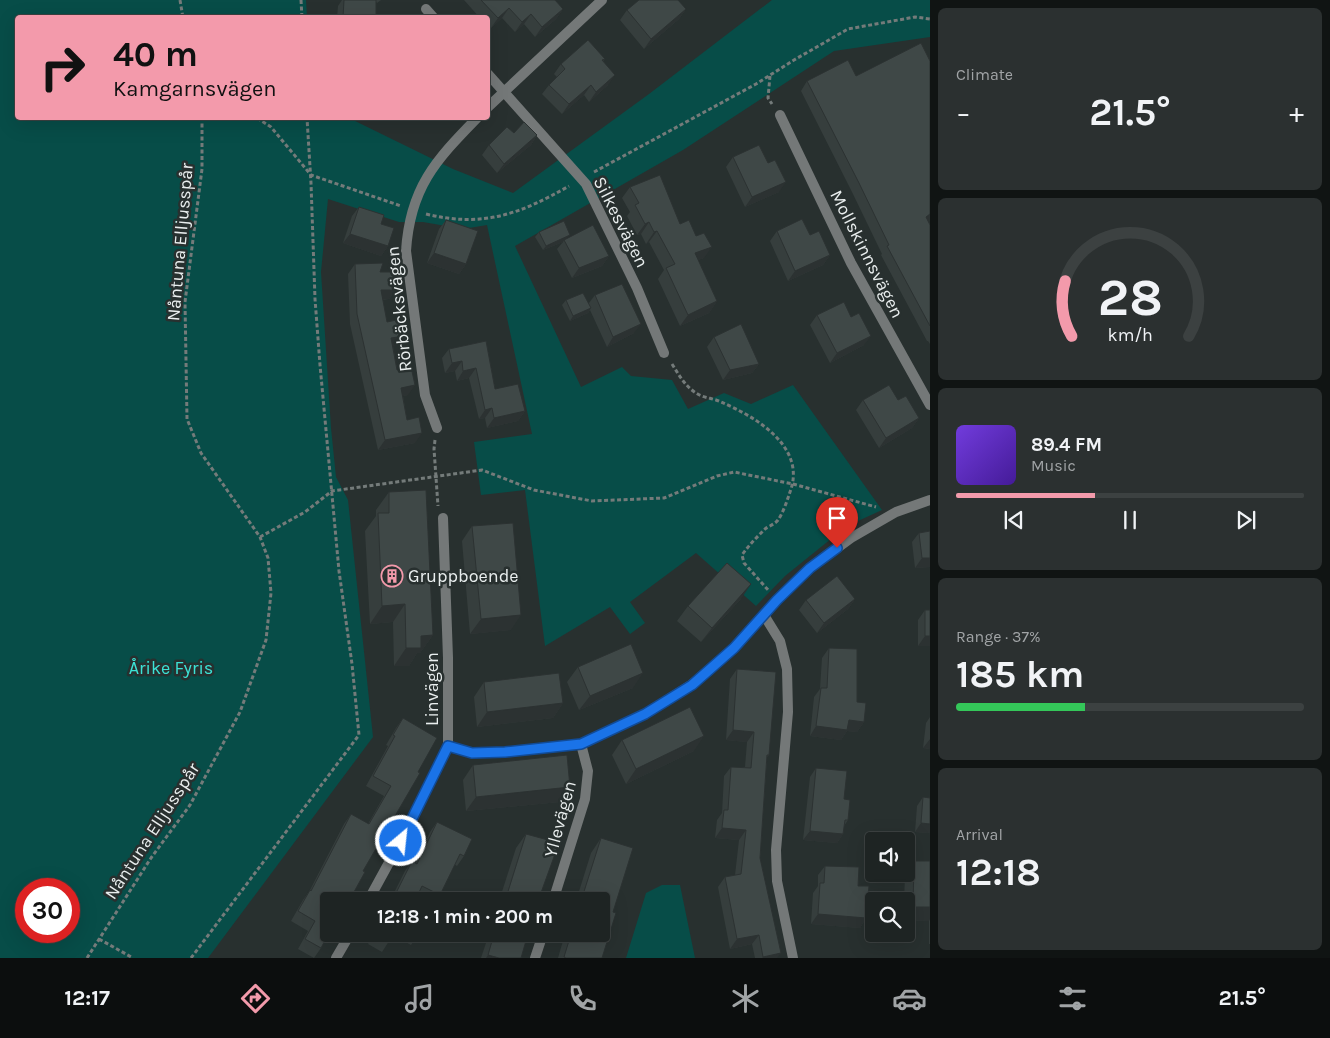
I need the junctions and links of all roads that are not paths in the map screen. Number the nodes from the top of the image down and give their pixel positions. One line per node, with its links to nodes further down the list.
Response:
1 (602, 0): 5 (street)
2 (426, 9): 3 (street)
3 (431, 15)
4 (490, 76): 5 (street, Silkesvägen)
5 (504, 91): 6 (street); 9 (street, Silkesvägen)
6 (490, 105)
7 (780, 115): 10 (street, Mollskinnsvägen)
8 (475, 120): 11 (street, Rörbäcksvägen)
9 (664, 353)
10 (930, 406)
11 (437, 428)
12 (930, 500): 14 (street)
13 (443, 518): 16 (street, Linvägen)
14 (764, 615): 15 (street); 23 (street)
15 (581, 744): 16 (street); 18 (street, Yllevägen)
16 (448, 746): 17 (street, Linvägen)
17 (373, 892)
18 (556, 892)
19 (345, 942): 21 (street)
20 (540, 942): 22 (street)
21 (336, 958)
22 (535, 958)
23 (793, 958)

